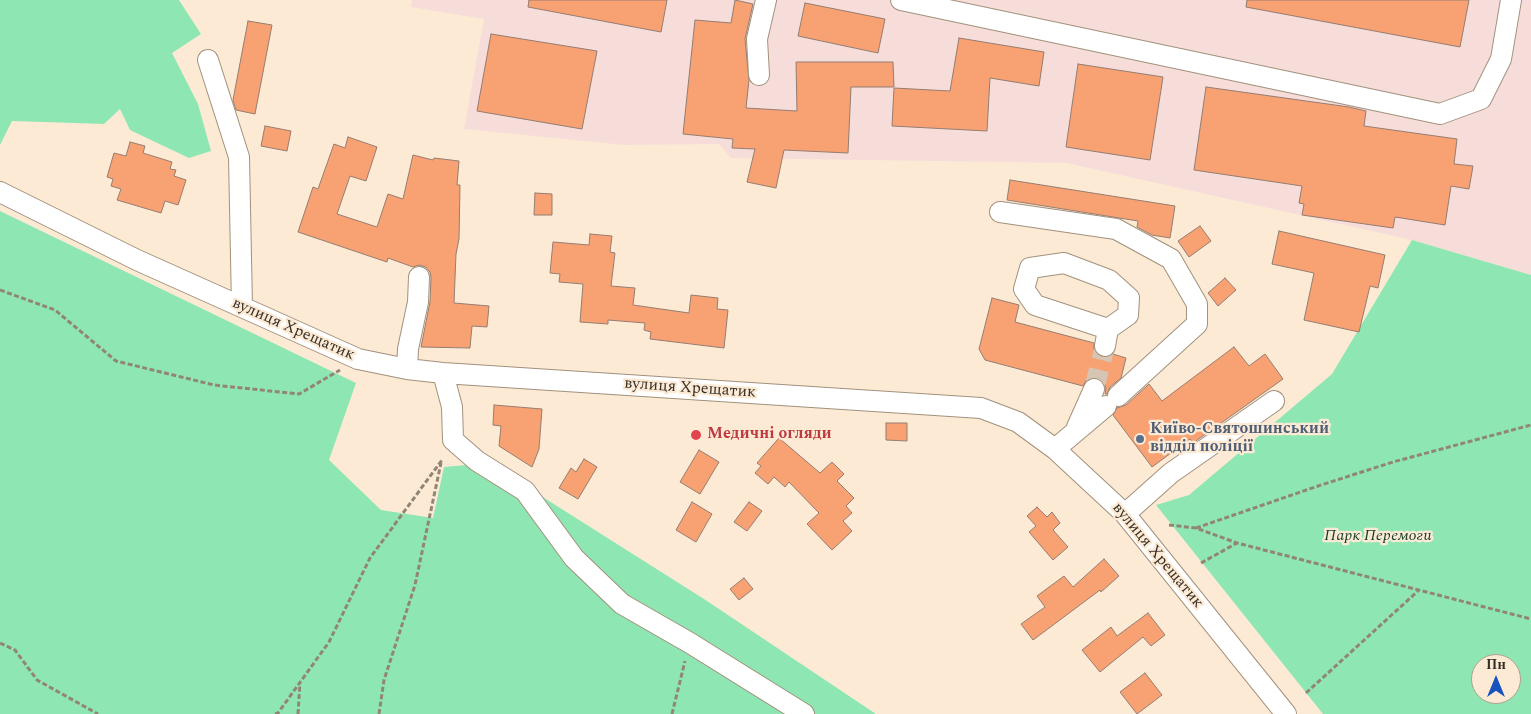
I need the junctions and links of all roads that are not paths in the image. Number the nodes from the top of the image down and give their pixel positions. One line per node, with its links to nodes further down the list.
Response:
1 (766, 0): 6 (street)
2 (901, 0): 4 (street)
3 (1511, 0): 4 (street)
4 (926, 3)
5 (208, 60): 10 (street)
6 (760, 75)
7 (0, 192): 10 (street, вулиця Хрещатик)
8 (1000, 212): 16 (street)
9 (419, 277): 12 (street)
10 (242, 307): 12 (street, вулиця Хрещатик)
11 (1107, 337): 11 (street)
12 (406, 369): 13 (street, вулиця Хрещатик)
13 (443, 373): 17 (street, вулиця Хрещатик); 19 (street)
14 (1094, 389): 16 (street)
15 (1274, 401): 18 (street)
16 (1076, 431): 17 (street)
17 (1055, 449): 18 (street, вулиця Хрещатик)
18 (1125, 514): 20 (street, вулиця Хрещатик)
19 (804, 714)
20 (1286, 714)

